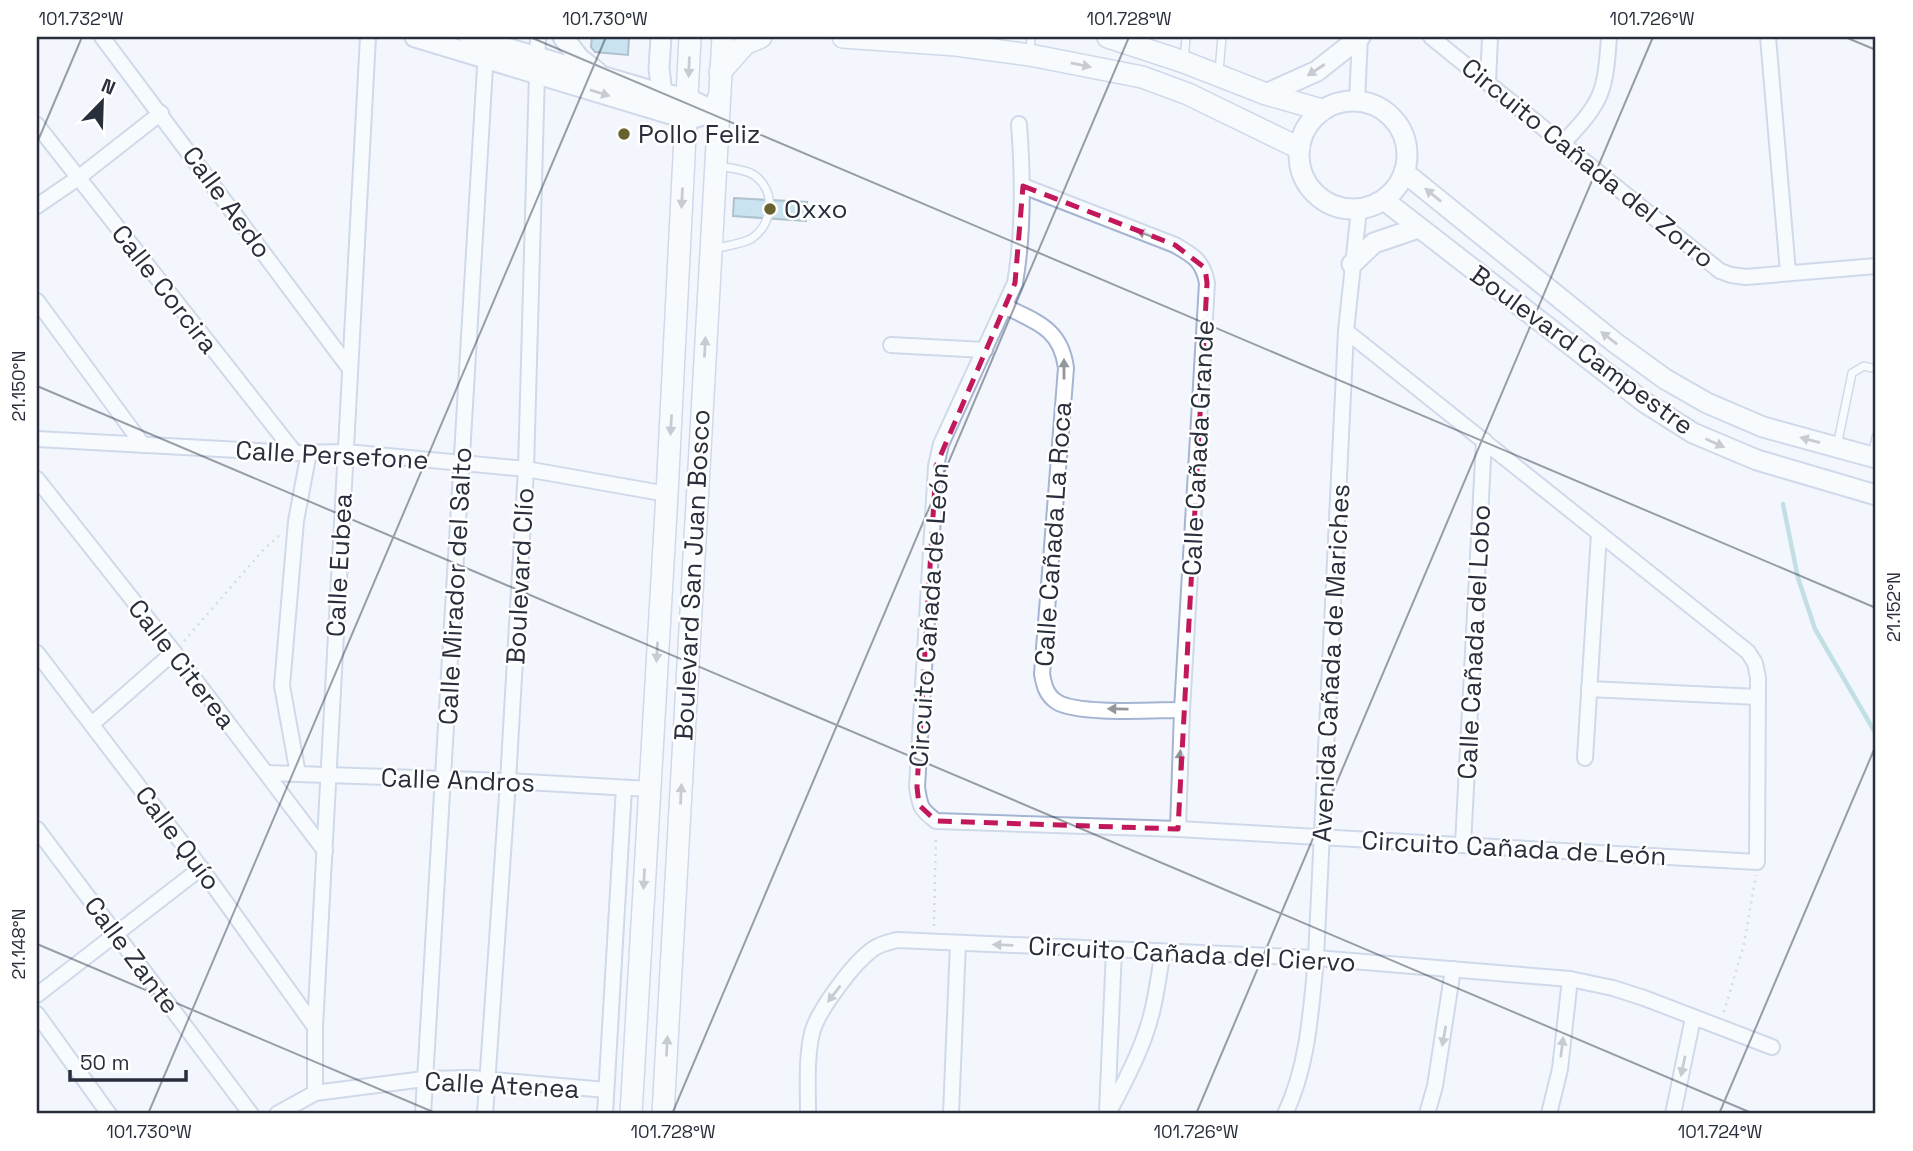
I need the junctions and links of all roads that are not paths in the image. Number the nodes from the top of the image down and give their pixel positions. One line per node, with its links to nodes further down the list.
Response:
1 (102, 37): 32 (street, Calle Aedo)
2 (368, 37): 56 (street, Calle Eubea)
3 (415, 37): 19 (street)
4 (537, 37): 22 (street, Boulevard Clío)
5 (563, 37): 25 (street)
6 (661, 37): 27 (street)
7 (690, 37): 33 (main road, Boulevard San Juan Bosco, one-way to 33)
8 (723, 37): 23 (main road, Boulevard San Juan Bosco)
9 (761, 37): 23 (main road)
10 (843, 37): 20 (main road)
11 (1108, 37): 21 (main road)
12 (1186, 37): 21 (lane)
13 (1222, 37): 24 (lane)
14 (1360, 37): 28 (street, one-way to 28); 29 (street)
15 (1431, 37): 26 (street, Circuito Cañada del Zorro)
16 (1490, 37): 26 (street)
17 (1609, 37): 37 (street)
18 (1768, 37): 50 (street)
19 (482, 43): 22 (street); 66 (street, Calle Mirador del Salto)
20 (1030, 46): 38 (main road, one-way to 38)
21 (1184, 62): 24 (main road)
22 (536, 65): 25 (street); 33 (street, one-way to 33); 67 (street, Boulevard Clío)
23 (720, 72): 30 (main road, Boulevard San Juan Bosco)
24 (1218, 75): 28 (main road)
25 (603, 77): 27 (street)
26 (1488, 82): 37 (street, Circuito Cañada del Zorro)
27 (662, 94): 33 (street)
28 (1266, 94): 31 (main road)
29 (1357, 101): 31 (street); 40 (street)
30 (714, 103): 33 (street); 36 (main road, Boulevard San Juan Bosco)
31 (1322, 110): 38 (street)
32 (161, 113): 41 (street); 56 (street, Calle Aedo)
33 (687, 116): 36 (main road); 69 (main road, Boulevard San Juan Bosco, one-way to 69)
34 (1019, 124): 42 (street, Circuito Cañada de León)
35 (37, 125): 41 (street, Calle Corcira)
36 (717, 140): 39 (main road, Boulevard San Juan Bosco)
37 (1563, 143): 50 (street, Circuito Cañada del Zorro)
38 (1299, 148): 45 (street)
39 (715, 166): 47 (main road, Boulevard San Juan Bosco); 47 (lane)
40 (1405, 172): 43 (street); 62 (street, Boulevard Campestre, one-way to 40)
41 (78, 178): 44 (street); 63 (street, Calle Corcira)
42 (1023, 186): 52 (street, Circuito Cañada de León); 76 (street, Calle Cañada Grande, one-way to 42)
43 (1384, 200): 45 (street); 46 (street, Boulevard Campestre)
44 (37, 206)
45 (1359, 209): 48 (street, Avenida Cañada de Mariches)
46 (1418, 228): 48 (street); 70 (street, Boulevard Campestre, one-way to 70)
47 (710, 250): 115 (main road, Boulevard San Juan Bosco, one-way to 47)
48 (1352, 264): 53 (street, Avenida Cañada de Mariches)
49 (1876, 266): 50 (street, Circuito Cañada del Zorro)
50 (1788, 272)
51 (37, 301): 61 (street)
52 (1006, 307): 55 (street, Circuito Cañada de León); 76 (street, Calle Cañada La Roca, one-way to 52)
53 (1346, 331): 60 (street); 88 (street, Avenida Cañada de Mariches)
54 (891, 345): 55 (street)
55 (985, 350): 86 (street, Circuito Cañada de León)
56 (350, 369): 64 (street, Calle Eubea)
57 (1876, 369): 62 (lane)
58 (1876, 437): 65 (lane)
59 (37, 439): 61 (street, Calle Persefone)
60 (1484, 440): 71 (street); 89 (street, Calle Cañada del Lobo)
61 (143, 445): 63 (street, Calle Persefone)
62 (1837, 447): 65 (street, Boulevard Campestre)
63 (302, 452): 64 (street, Calle Persefone); 80 (street)
64 (346, 452): 66 (street, Calle Persefone); 81 (street, Calle Eubea)
65 (1874, 457)
66 (463, 462): 67 (street, Calle Persefone); 82 (street, Calle Mirador del Salto)
67 (526, 469): 69 (street, Calle Persefone); 83 (street, Boulevard Clío)
68 (37, 479): 72 (street, Calle Citerea)
69 (667, 494): 85 (main road, Boulevard San Juan Bosco, one-way to 85)
70 (1876, 495)
71 (1599, 533): 74 (street); 75 (street)
72 (174, 652): 77 (street); 79 (street, Calle Citerea)
73 (37, 653): 77 (street, Calle Quío)
74 (1589, 689): 75 (street); 78 (street)
75 (1758, 697): 89 (street, Circuito Cañada de León)
76 (1182, 710): 86 (street, Calle Cañada Grande, one-way to 76)
77 (92, 724): 91 (street, Calle Quío)
78 (1585, 758)
79 (267, 774): 80 (street, Calle Andros); 90 (street, Calle Citerea)
80 (298, 774): 81 (street, Calle Andros)
81 (328, 775): 82 (street, Calle Andros); 90 (street, Calle Eubea)
82 (443, 779): 83 (street, Calle Andros); 104 (street, Calle Mirador del Salto)
83 (508, 781): 84 (street, Calle Andros); 105 (street, Boulevard Clío)
84 (624, 788): 85 (street, Calle Andros); 106 (street)
85 (649, 789): 114 (main road, Boulevard San Juan Bosco, one-way to 114)
86 (1178, 828): 88 (street, Circuito Cañada de León)
87 (37, 829): 92 (street, Calle Zante)
88 (1323, 838): 89 (street, Circuito Cañada de León); 96 (street, Avenida Cañada de Mariches)
89 (1463, 845)
90 (325, 851): 102 (street, Calle Eubea)
91 (201, 868): 92 (street); 102 (street, Calle Quío)
92 (116, 933): 99 (street); 109 (street, Calle Zante)
93 (958, 943): 94 (street, Circuito Cañada del Ciervo, one-way to 93); 116 (street, Circuito Cañada del Ciervo, one-way to 116); 117 (street)
94 (1114, 950): 95 (street, Circuito Cañada del Ciervo); 118 (street)
95 (1163, 952): 96 (street, Circuito Cañada del Ciervo); 118 (street)
96 (1316, 958): 97 (street, Circuito Cañada del Ciervo); 119 (street, Avenida Cañada de Mariches)
97 (1453, 969): 98 (street, Circuito Cañada del Ciervo); 120 (street, one-way to 120)
98 (1570, 979): 101 (street, Circuito Cañada del Ciervo); 121 (street, one-way to 98)
99 (37, 995)
100 (37, 1016): 108 (street)
101 (1693, 1017): 103 (street, Circuito Cañada del Ciervo); 122 (street, one-way to 122)
102 (315, 1027): 107 (street, Calle Eubea)
103 (1772, 1047)
104 (424, 1079): 105 (street, Calle Atenea); 107 (street, Calle Atenea); 111 (street, Calle Mirador del Salto)
105 (487, 1079): 106 (street, Calle Atenea); 112 (street, Boulevard Clío)
106 (606, 1090): 113 (street)
107 (314, 1093): 110 (street, Calle Atenea)
108 (104, 1113)
109 (251, 1114)
110 (277, 1114)
111 (422, 1114)
112 (485, 1114)
113 (605, 1114)
114 (631, 1114)
115 (663, 1114)
116 (808, 1114)
117 (951, 1114)
118 (1107, 1114)
119 (1285, 1114)
120 (1427, 1114)
121 (1549, 1114)
122 (1673, 1114)

